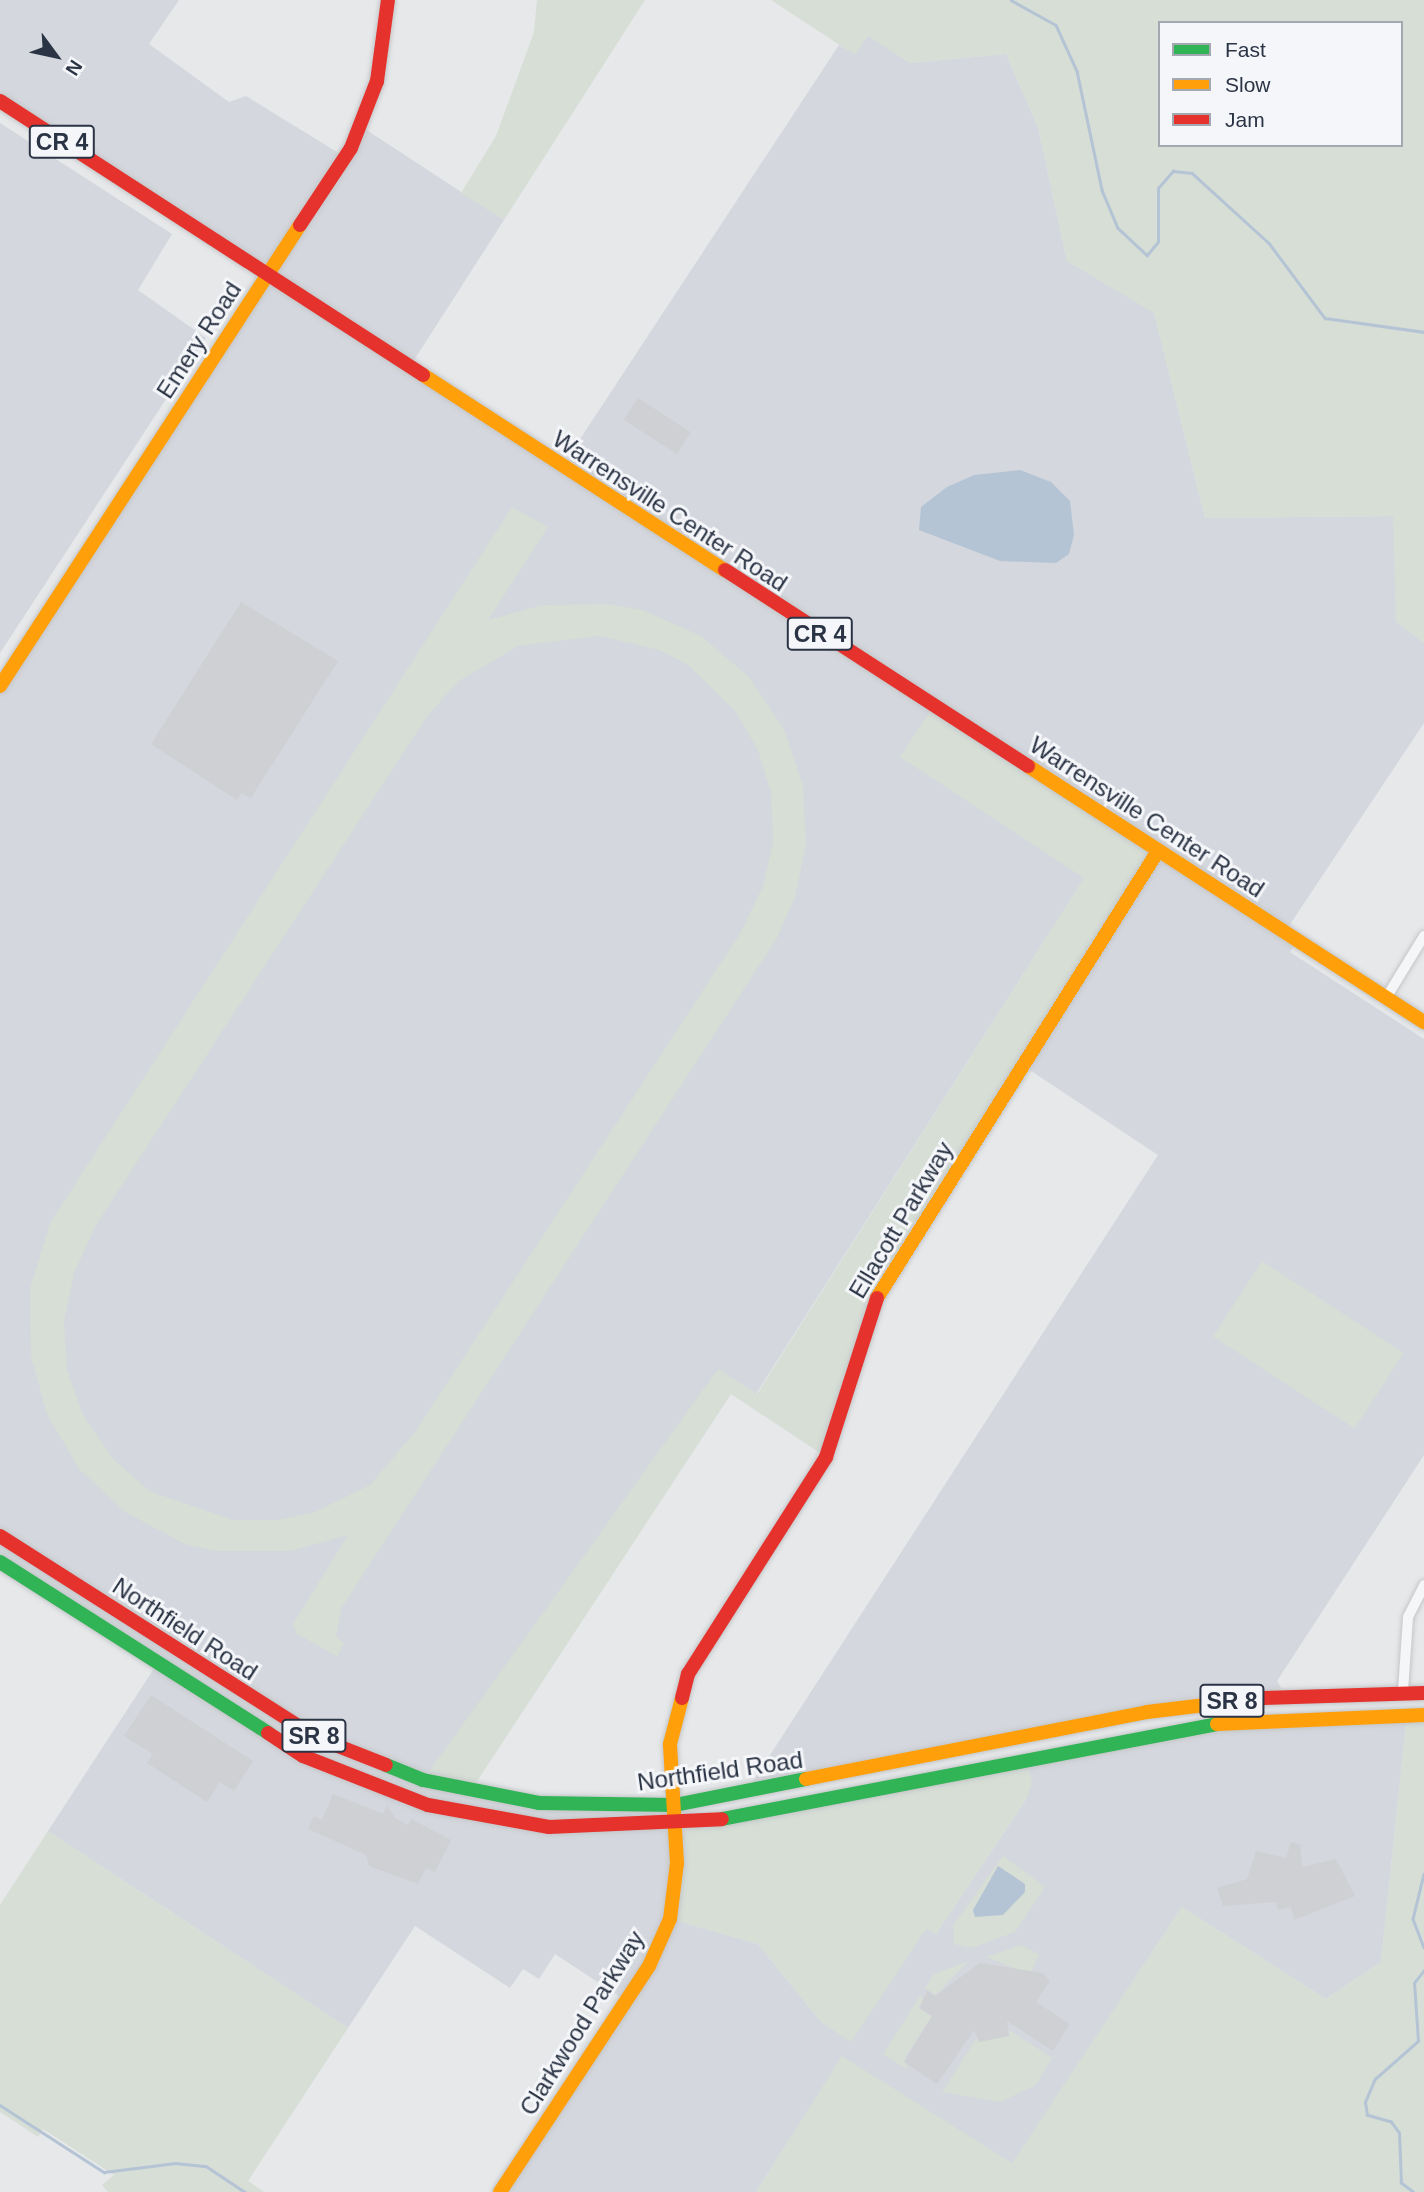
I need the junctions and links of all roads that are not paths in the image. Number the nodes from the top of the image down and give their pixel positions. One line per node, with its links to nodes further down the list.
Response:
1 (388, 0): 3 (main road, Emery Road)
2 (0, 101): 3 (main road, Warrensville Center Road / CR 4)
3 (268, 276): 4 (main road, Emery Road); 5 (main road, Warrensville Center Road / CR 4)
4 (0, 686)
5 (1158, 851): 7 (main road, Warrensville Center Road / CR 4); 19 (main road, Ellacott Parkway)
6 (1424, 936): 7 (street)
7 (1386, 998): 8 (main road, Warrensville Center Road / CR 4)
8 (1424, 1022)
9 (0, 1536): 11 (main road, Northfield Road / SR 8)
10 (0, 1562): 13 (main road, Northfield Road / SR 8)
11 (71, 1583): 13 (main road); 14 (main road, Northfield Road / SR 8)
12 (1424, 1586): 16 (street)
13 (60, 1600): 15 (main road, Northfield Road / SR 8)
14 (161, 1640): 15 (main road); 19 (main road, Northfield Road / SR 8)
15 (149, 1658): 20 (main road, Northfield Road / SR 8)
16 (1403, 1691): 17 (main road, Northfield Road / SR 8); 19 (main road, Northfield Road / SR 8)
17 (1424, 1693)
18 (1424, 1715): 20 (main road, Northfield Road / SR 8)
19 (675, 1805): 20 (main road, Ellacott Parkway)
20 (676, 1826): 21 (main road, Clarkwood Parkway)
21 (500, 2192)

